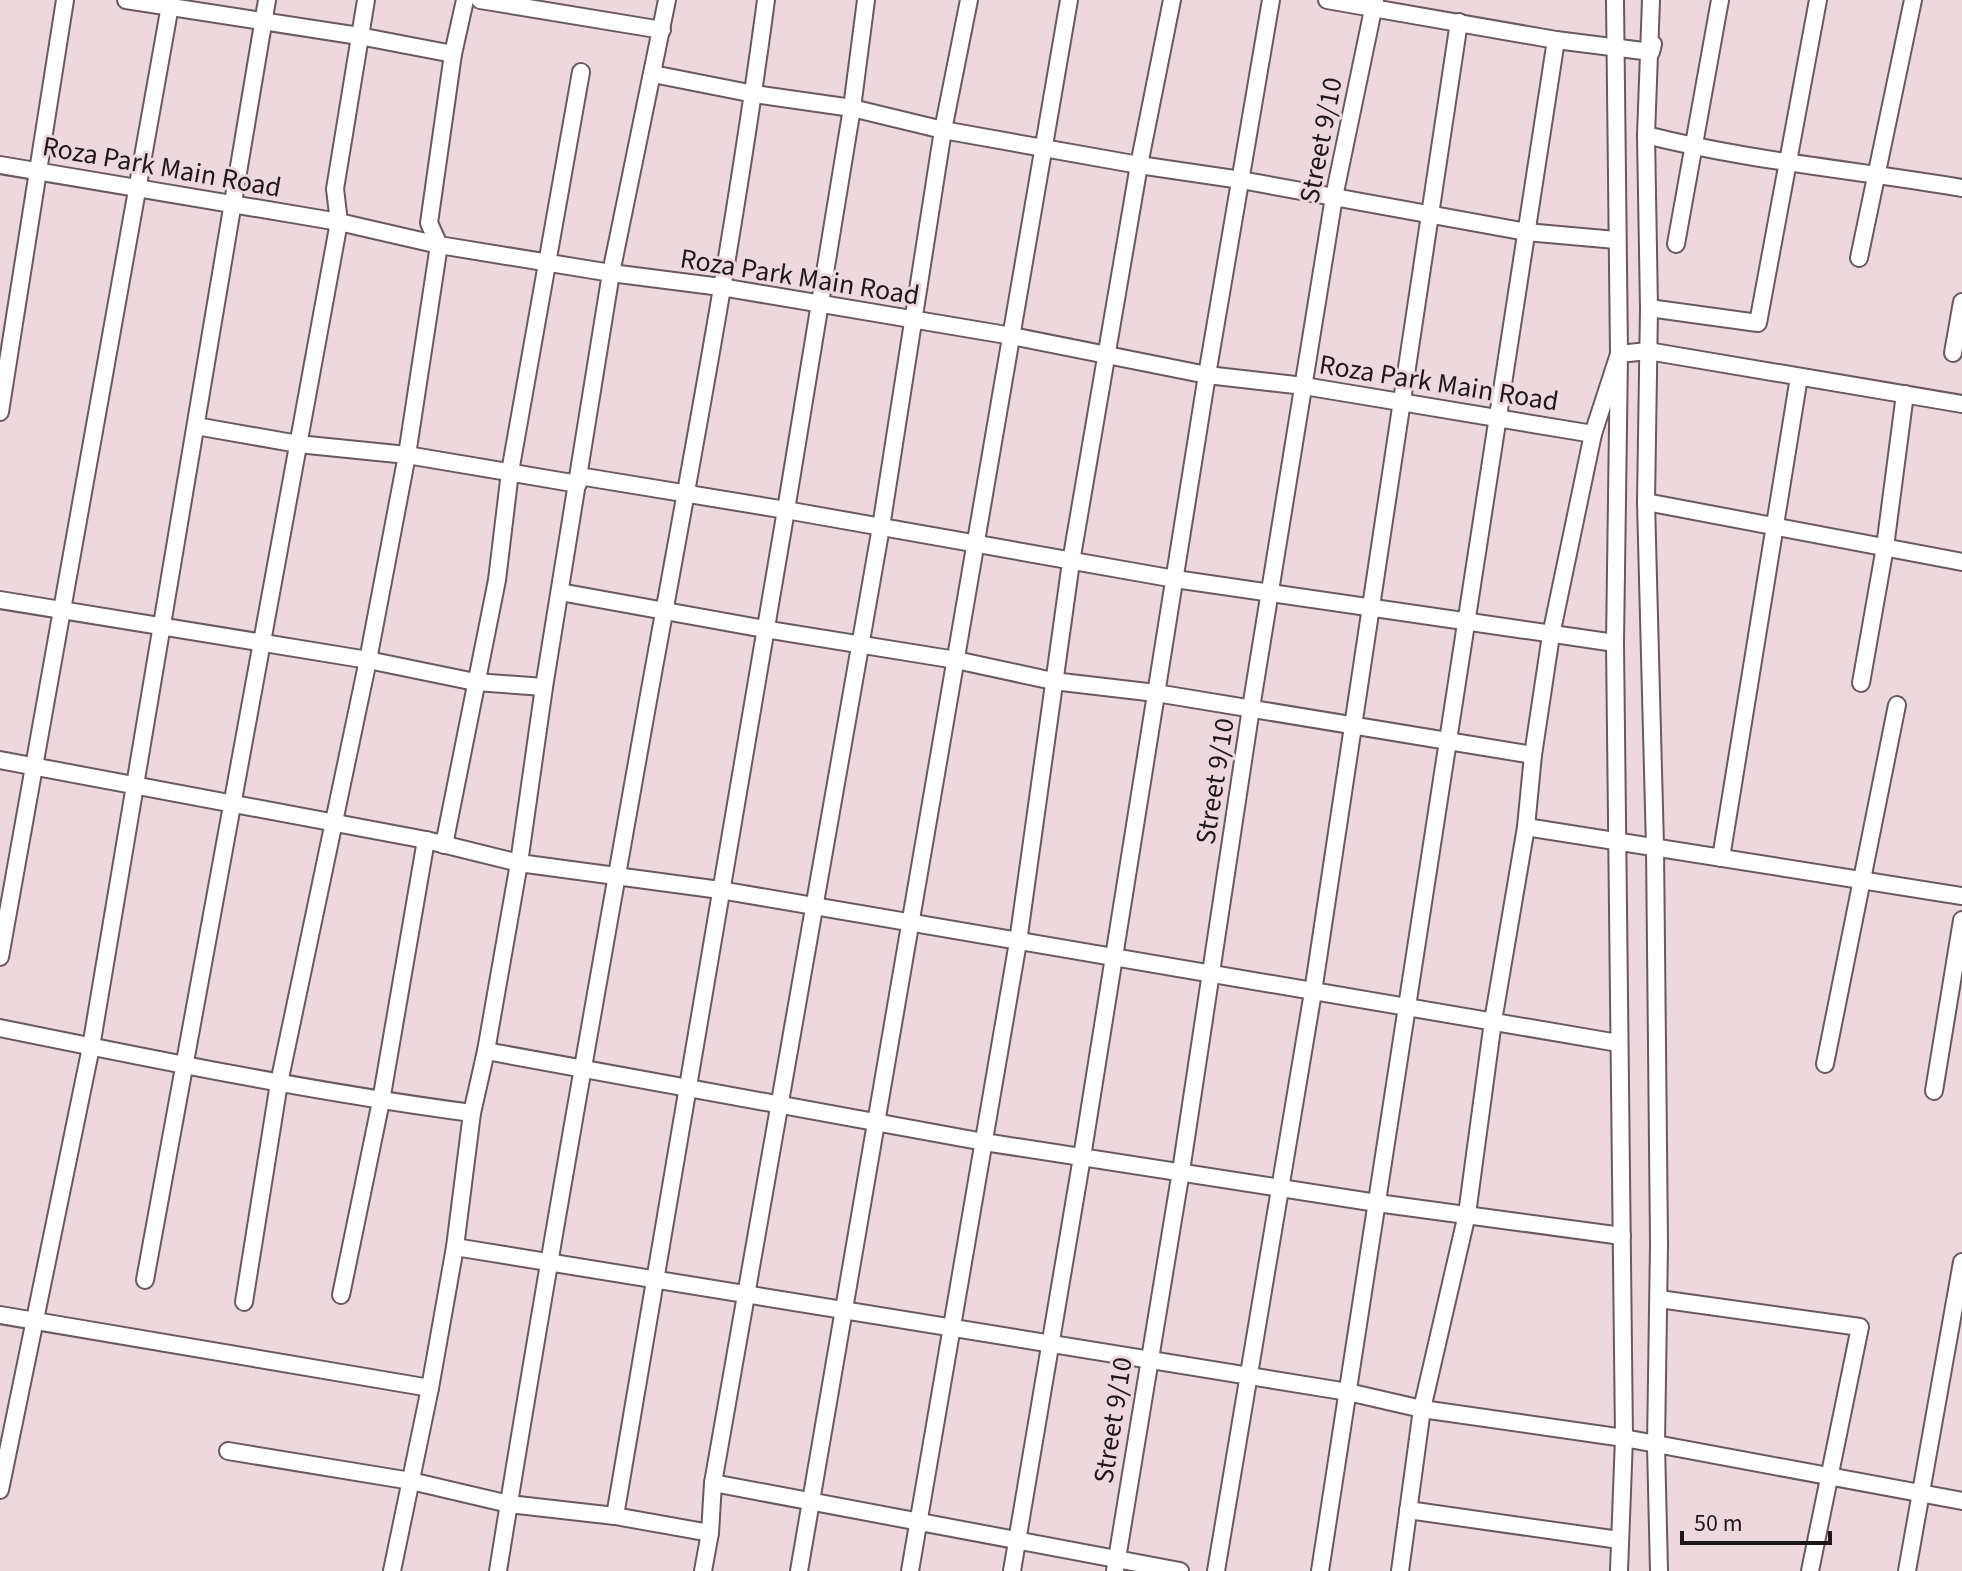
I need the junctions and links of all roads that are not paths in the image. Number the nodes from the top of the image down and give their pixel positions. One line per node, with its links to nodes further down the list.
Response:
1 (65, 0): 42 (street)
2 (126, 0): 21 (street)
3 (267, 0): 23 (street)
4 (366, 0): 26 (street)
5 (465, 0): 30 (street)
6 (480, 0): 25 (street)
7 (667, 0): 25 (street)
8 (766, 0): 33 (street)
9 (866, 0): 34 (street)
10 (969, 0): 35 (street)
11 (1069, 0): 37 (street)
12 (1172, 0): 41 (street)
13 (1271, 0): 44 (street)
14 (1327, 0): 22 (street)
15 (1615, 0): 28 (street)
16 (1651, 0): 29 (street)
17 (1663, 0): 29 (street)
18 (1720, 0): 38 (street)
19 (1818, 0): 39 (street)
20 (1913, 0): 43 (street)
21 (170, 3): 23 (street); 45 (street)
22 (1374, 4): 24 (street); 47 (street, Street 9/10)
23 (264, 22): 26 (street); 48 (street)
24 (1459, 22): 27 (street); 49 (street)
25 (662, 30): 32 (street)
26 (359, 36): 30 (street); 50 (street)
27 (1556, 40): 28 (street); 51 (street)
28 (1615, 48): 29 (street); 52 (street)
29 (1651, 52): 36 (street)
30 (453, 54): 54 (street)
31 (581, 72): 56 (street)
32 (653, 74): 33 (street); 57 (street)
33 (754, 94): 34 (street); 58 (street)
34 (852, 108): 35 (street); 60 (street)
35 (943, 130): 37 (street); 62 (street)
36 (1646, 135): 38 (street); 61 (street)
37 (1044, 147): 41 (street); 63 (street)
38 (1694, 147): 39 (street); 53 (street)
39 (1786, 163): 43 (street); 61 (street)
40 (0, 165): 42 (street, Roza Park Main Road)
41 (1139, 165): 44 (street); 67 (street)
42 (37, 171): 45 (street, Roza Park Main Road); 70 (street)
43 (1877, 174): 46 (street); 55 (street)
44 (1241, 180): 47 (street); 68 (street)
45 (137, 188): 48 (street, Roza Park Main Road); 97 (street)
46 (1962, 188)
47 (1334, 197): 49 (street); 71 (street, Street 9/10)
48 (233, 205): 50 (street, Roza Park Main Road); 77 (street)
49 (1430, 215): 51 (street); 73 (street)
50 (339, 222): 54 (street, Roza Park Main Road); 79 (street)
51 (1526, 232): 52 (street); 76 (street)
52 (1616, 240): 66 (street)
53 (1676, 244)
54 (439, 245): 56 (street, Roza Park Main Road); 80 (street)
55 (1859, 258)
56 (547, 261): 57 (street, Roza Park Main Road); 81 (street)
57 (611, 273): 58 (street, Roza Park Main Road); 82 (street)
58 (721, 287): 60 (street, Roza Park Main Road); 83 (street)
59 (1962, 302): 65 (street)
60 (819, 304): 62 (street, Roza Park Main Road); 85 (street)
61 (1649, 308): 64 (street)
62 (915, 320): 63 (street, Roza Park Main Road); 86 (street)
63 (1012, 336): 67 (street, Roza Park Main Road); 88 (street)
64 (1648, 351): 66 (street); 69 (street); 84 (street)
65 (1953, 353)
66 (1619, 354): 78 (street); 104 (street)
67 (1106, 357): 68 (street, Roza Park Main Road); 90 (street)
68 (1207, 375): 71 (street, Roza Park Main Road); 92 (street)
69 (1799, 377): 72 (street); 87 (street)
70 (2, 381): 75 (street)
71 (1304, 386): 73 (street, Roza Park Main Road); 94 (street, Street 9/10)
72 (1905, 394): 74 (street); 89 (street)
73 (1402, 403): 76 (street, Roza Park Main Road); 96 (street)
74 (1962, 404)
75 (0, 412)
76 (1498, 419): 78 (street, Roza Park Main Road); 99 (street)
77 (196, 426): 79 (street); 100 (street)
78 (1593, 434): 102 (street)
79 (298, 444): 80 (street); 103 (street)
80 (407, 455): 81 (street); 106 (street)
81 (510, 472): 82 (street); 109 (street)
82 (579, 480): 83 (street); 93 (street)
83 (686, 495): 85 (street); 98 (street)
84 (1646, 502): 87 (street); 127 (street)
85 (786, 510): 86 (street); 101 (street)
86 (881, 527): 88 (street); 105 (street)
87 (1777, 527): 89 (street); 128 (street)
88 (978, 543): 90 (street); 107 (street)
89 (1885, 547): 91 (street); 110 (street)
90 (1071, 562): 92 (street); 108 (street)
91 (1962, 562)
92 (1175, 579): 94 (street); 112 (street)
93 (560, 592): 98 (street); 111 (street)
94 (1271, 593): 96 (street); 114 (street, Street 9/10)
95 (0, 600): 97 (street)
96 (1371, 608): 99 (street); 115 (street)
97 (64, 610): 100 (street); 119 (street)
98 (665, 611): 101 (street); 130 (street)
99 (1466, 622): 102 (street); 116 (street)
100 (163, 626): 103 (street); 120 (street)
101 (764, 629): 105 (street); 132 (street)
102 (1551, 635): 104 (street); 117 (street)
103 (263, 643): 106 (street); 121 (street)
104 (1615, 643): 125 (street)
105 (859, 644): 107 (street); 134 (street)
106 (368, 660): 109 (street); 122 (street)
107 (956, 660): 108 (street); 136 (street)
108 (1053, 681): 112 (street); 137 (street)
109 (475, 682): 111 (street); 126 (street)
110 (1861, 683)
111 (544, 687): 129 (street)
112 (1156, 693): 114 (street); 139 (street)
113 (1897, 705): 131 (street)
114 (1251, 708): 115 (street); 140 (street, Street 9/10)
115 (1353, 724): 116 (street); 141 (street)
116 (1448, 739): 117 (street); 142 (street)
117 (1533, 755): 123 (street)
118 (0, 760): 119 (street)
119 (34, 766): 120 (street); 138 (street)
120 (135, 785): 121 (street); 146 (street)
121 (232, 802): 122 (street); 149 (street)
122 (331, 824): 124 (street); 151 (street)
123 (1526, 827): 125 (street); 143 (street)
124 (426, 840): 126 (street); 154 (street)
125 (1617, 842): 127 (street); 145 (street)
126 (444, 845): 129 (street)
127 (1655, 847): 128 (street); 172 (street)
128 (1721, 858): 131 (street)
129 (519, 863): 130 (street); 147 (street)
130 (616, 877): 132 (street); 150 (street)
131 (1863, 880): 133 (street); 148 (street)
132 (720, 890): 134 (street); 152 (street)
133 (1962, 896)
134 (813, 906): 136 (street); 155 (street)
135 (1962, 920): 153 (street)
136 (910, 923): 137 (street); 157 (street)
137 (1018, 942): 139 (street); 158 (street)
138 (0, 957)
139 (1112, 958): 140 (street); 159 (street)
140 (1210, 975): 141 (street); 160 (street, Street 9/10)
141 (1313, 992): 142 (street); 161 (street)
142 (1406, 1008): 143 (street); 162 (street)
143 (1493, 1021): 145 (street); 163 (street)
144 (0, 1028): 146 (street)
145 (1618, 1043): 164 (street)
146 (91, 1047): 149 (street); 176 (street)
147 (486, 1051): 150 (street); 156 (street)
148 (1825, 1064)
149 (185, 1066): 151 (street); 169 (street)
150 (582, 1069): 152 (street); 166 (street)
151 (279, 1083): 154 (street); 173 (street)
152 (687, 1090): 155 (street); 168 (street)
153 (1934, 1091)
154 (381, 1101): 156 (street); 171 (street)
155 (779, 1106): 157 (street); 170 (street)
156 (472, 1113): 165 (street)
157 (876, 1123): 158 (street); 174 (street)
158 (984, 1142): 159 (street); 177 (street)
159 (1082, 1157): 160 (street); 178 (street)
160 (1181, 1171): 161 (street); 179 (street, Street 9/10)
161 (1281, 1189): 162 (street); 180 (street)
162 (1377, 1203): 163 (street); 182 (street)
163 (1467, 1214): 164 (street); 183 (street)
164 (1622, 1236): 184 (street)
165 (455, 1247): 166 (street); 181 (street)
166 (550, 1262): 168 (street); 194 (street)
167 (1962, 1262): 191 (street)
168 (655, 1279): 170 (street); 196 (street)
169 (145, 1280)
170 (746, 1294): 174 (street); 189 (street)
171 (341, 1295)
172 (1659, 1299): 185 (street); 187 (street)
173 (244, 1302)
174 (844, 1310): 177 (street); 192 (street)
175 (0, 1315): 176 (street)
176 (35, 1320): 181 (street); 190 (street)
177 (952, 1327): 178 (street); 197 (street)
178 (1049, 1343): 179 (street); 199 (street)
179 (1148, 1359): 180 (street); 201 (street, Street 9/10)
180 (1249, 1376): 182 (street); 209 (street)
181 (430, 1388): 188 (street)
182 (1348, 1392): 183 (street); 210 (street)
183 (1422, 1409): 184 (street); 195 (street)
184 (1624, 1438): 185 (street); 200 (street)
185 (1656, 1445): 187 (street); 213 (street)
186 (228, 1451): 188 (street)
187 (1829, 1477): 191 (street); 214 (street)
188 (411, 1481): 194 (street); 202 (street)
189 (713, 1483): 192 (street); 198 (street)
190 (0, 1490)
191 (1921, 1495): 193 (street); 215 (street)
192 (811, 1501): 197 (street); 205 (street)
193 (1962, 1501)
194 (509, 1504): 196 (street); 203 (street)
195 (1408, 1510): 200 (street); 211 (street)
196 (615, 1516): 198 (street)
197 (919, 1522): 199 (street); 206 (street)
198 (710, 1533): 204 (street)
199 (1016, 1540): 201 (street); 207 (street)
200 (1619, 1540): 212 (street)
201 (1116, 1565): 208 (street)
202 (392, 1571)
203 (498, 1571)
204 (703, 1571)
205 (799, 1571)
206 (910, 1571)
207 (1012, 1571)
208 (1180, 1571)
209 (1216, 1571)
210 (1320, 1571)
211 (1400, 1571)
212 (1619, 1571)
213 (1659, 1571)
214 (1810, 1571)
215 (1907, 1571)

